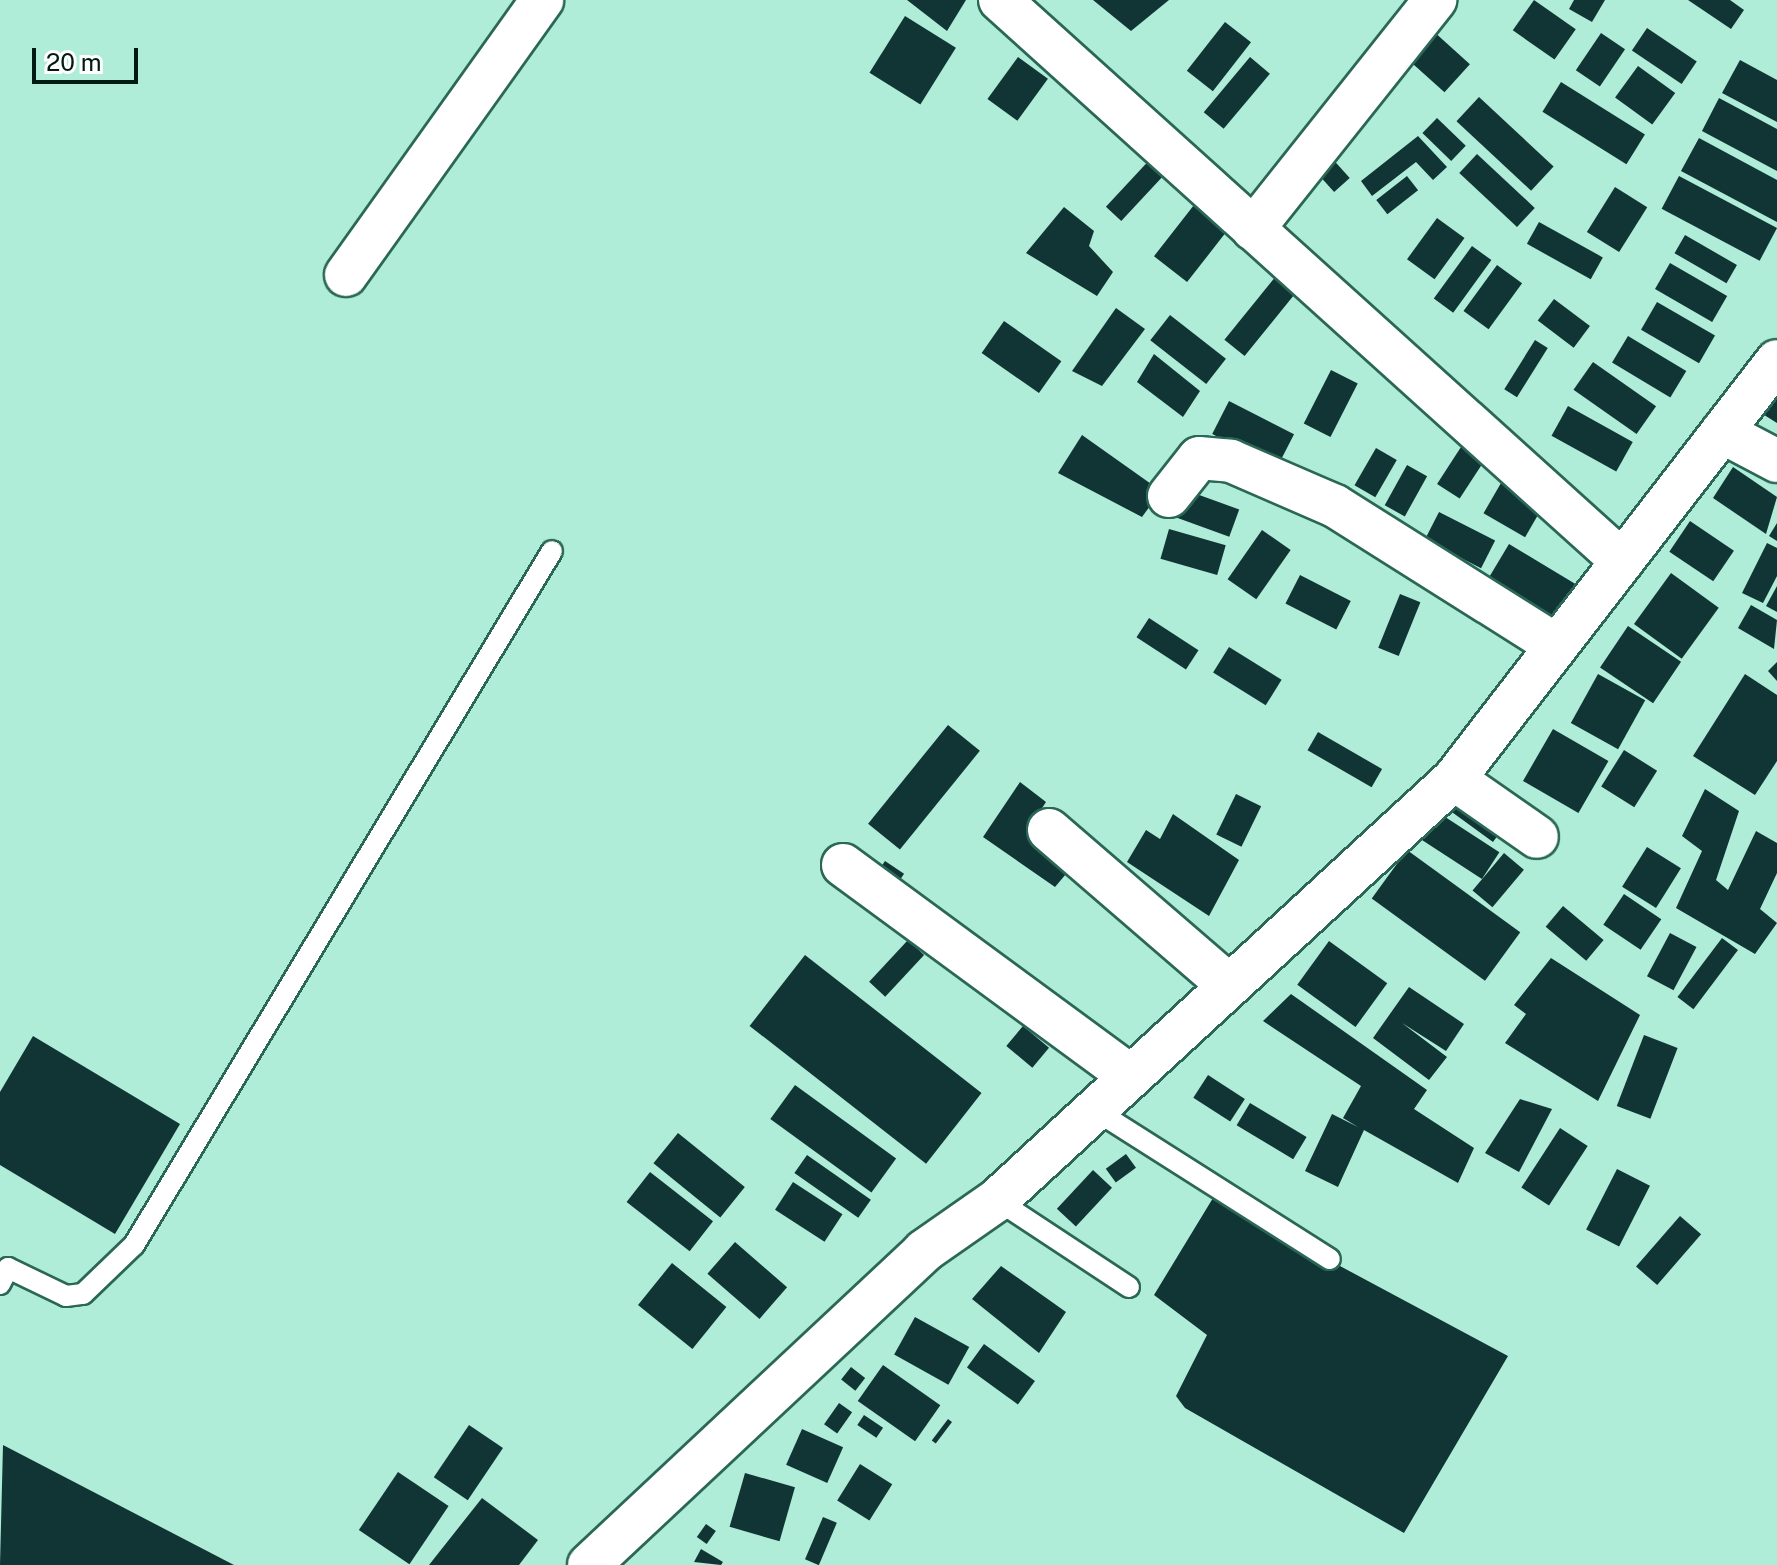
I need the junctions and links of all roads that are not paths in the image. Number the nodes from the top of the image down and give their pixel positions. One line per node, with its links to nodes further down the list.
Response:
1 (542, 0): 5 (street)
2 (1000, 0): 4 (street)
3 (1435, 0): 4 (street)
4 (1253, 229): 11 (street)
5 (346, 275)
6 (1777, 361): 7 (street)
7 (1722, 432): 8 (street); 11 (street)
8 (1777, 461)
9 (1169, 496): 12 (street)
10 (552, 551): 22 (lane)
11 (1622, 561): 12 (street)
12 (1557, 646): 13 (street)
13 (1454, 779): 15 (street); 17 (street)
14 (1049, 830): 17 (street)
15 (1537, 837)
16 (843, 865): 18 (street)
17 (1225, 982): 18 (street)
18 (1127, 1074): 19 (street)
19 (1095, 1110): 20 (street); 21 (lane)
20 (997, 1200): 23 (lane); 24 (street)
21 (1330, 1259)
22 (3, 1272)
23 (1129, 1287)
24 (589, 1565)

